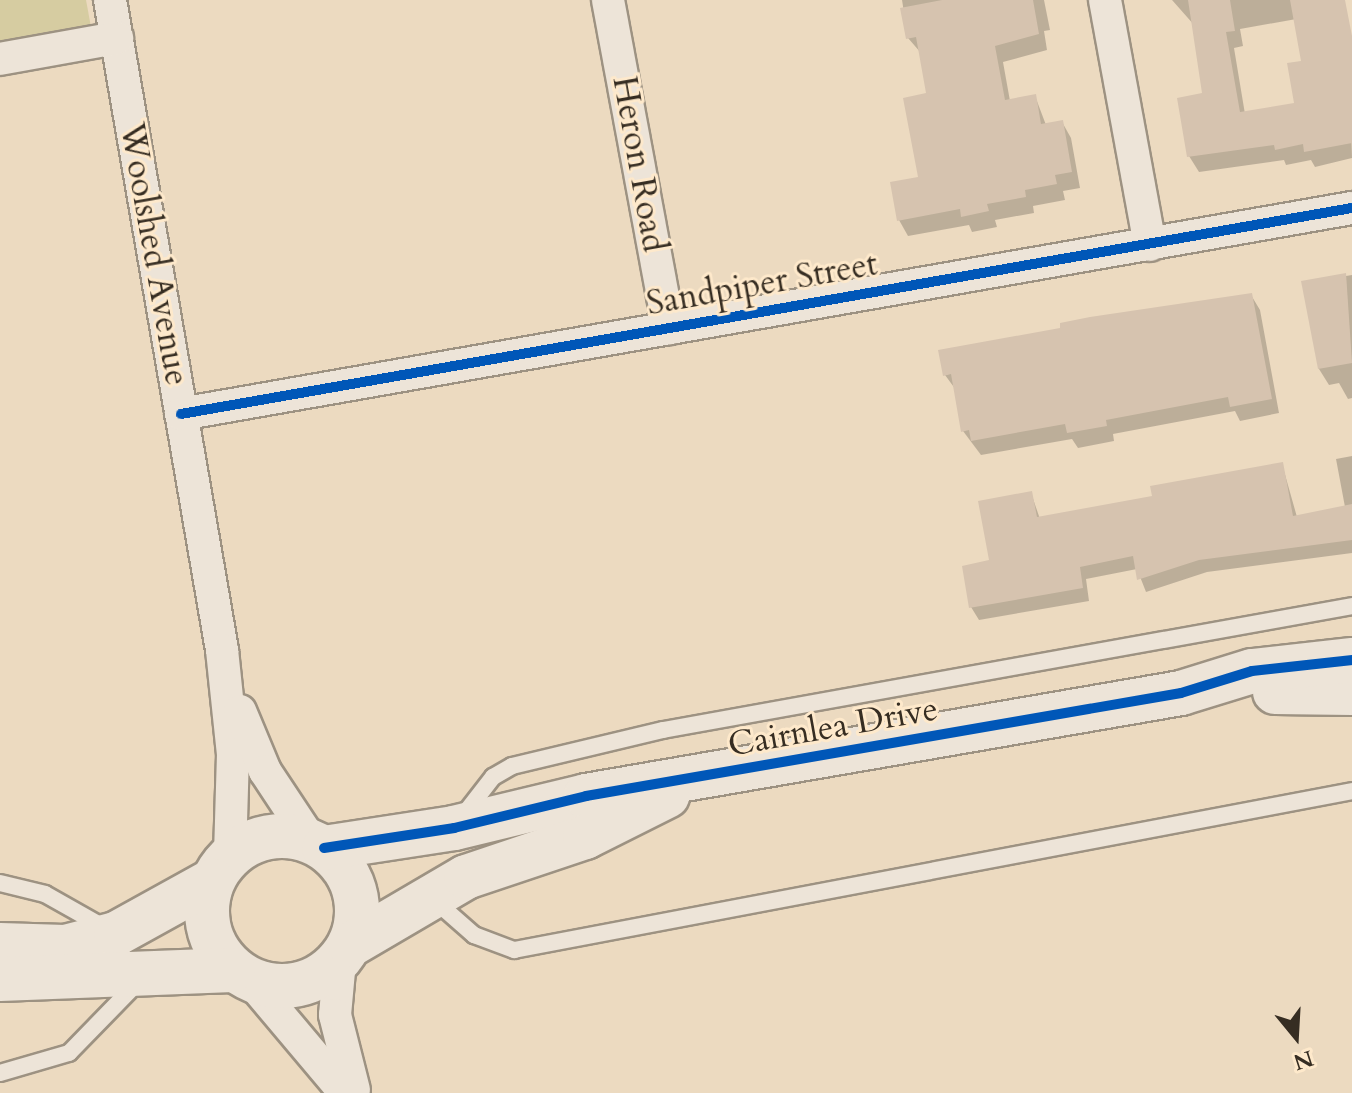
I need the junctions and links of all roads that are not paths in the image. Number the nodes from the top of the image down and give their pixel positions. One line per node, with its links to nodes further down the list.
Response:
1 (110, 0): 4 (street, Woolshed Avenue)
2 (608, 0): 8 (street, Heron Road)
3 (1105, 0): 7 (street)
4 (117, 38): 5 (street); 9 (street, Woolshed Avenue)
5 (0, 59)
6 (1352, 208): 7 (street, Sandpiper Street)
7 (1150, 245): 8 (street, Sandpiper Street)
8 (669, 328): 9 (street, Sandpiper Street)
9 (181, 414): 11 (street, Woolshed Avenue)
10 (1352, 606): 17 (lane, Cairnlea Drive)
11 (222, 650): 18 (street, Woolshed Avenue); 19 (street, Woolshed Avenue)
12 (1352, 660): 13 (street, Cairnlea Drive)
13 (1181, 693): 14 (street, Cairnlea Drive); 15 (street, Cairnlea Drive)
14 (1352, 693)
15 (698, 780): 17 (street, Cairnlea Drive); 21 (street, Cairnlea Drive)
16 (1352, 791): 21 (lane)
17 (454, 828): 18 (street, Cairnlea Drive)
18 (318, 845): 19 (street); 24 (street)
19 (221, 869): 22 (street); 26 (street)
20 (0, 883): 22 (lane)
21 (431, 897): 24 (street, Cairnlea Drive)
22 (116, 934): 23 (street)
23 (0, 945)
24 (345, 952): 26 (street); 30 (street)
25 (148, 972): 26 (street); 27 (street); 28 (lane)
26 (242, 975): 29 (street)
27 (0, 979)
28 (0, 1073)
29 (345, 1093)
30 (354, 1093)

